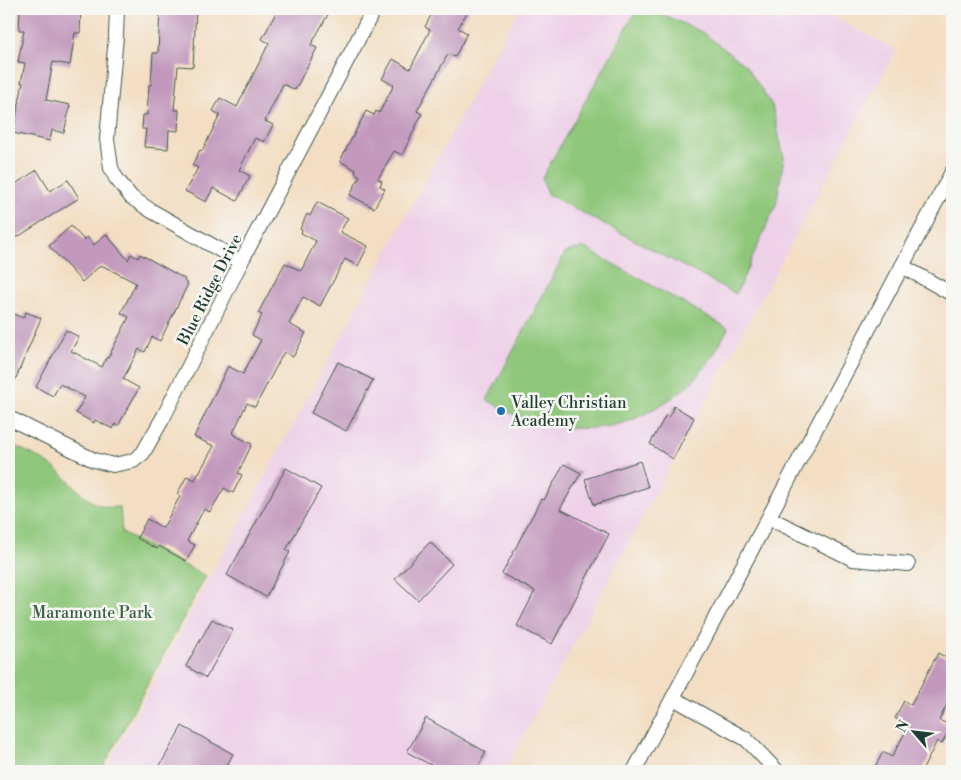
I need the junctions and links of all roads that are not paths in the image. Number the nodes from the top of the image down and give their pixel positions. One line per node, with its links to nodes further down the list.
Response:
1 (117, 9): 4 (street)
2 (374, 9): 4 (street, Blue Ridge Drive)
3 (952, 172): 5 (street)
4 (241, 262): 7 (street, Blue Ridge Drive)
5 (902, 266): 6 (street); 8 (street)
6 (952, 294)
7 (9, 418)
8 (769, 518): 9 (street); 10 (street)
9 (908, 564)
10 (673, 698): 11 (street); 12 (street)
11 (634, 771)
12 (777, 771)

